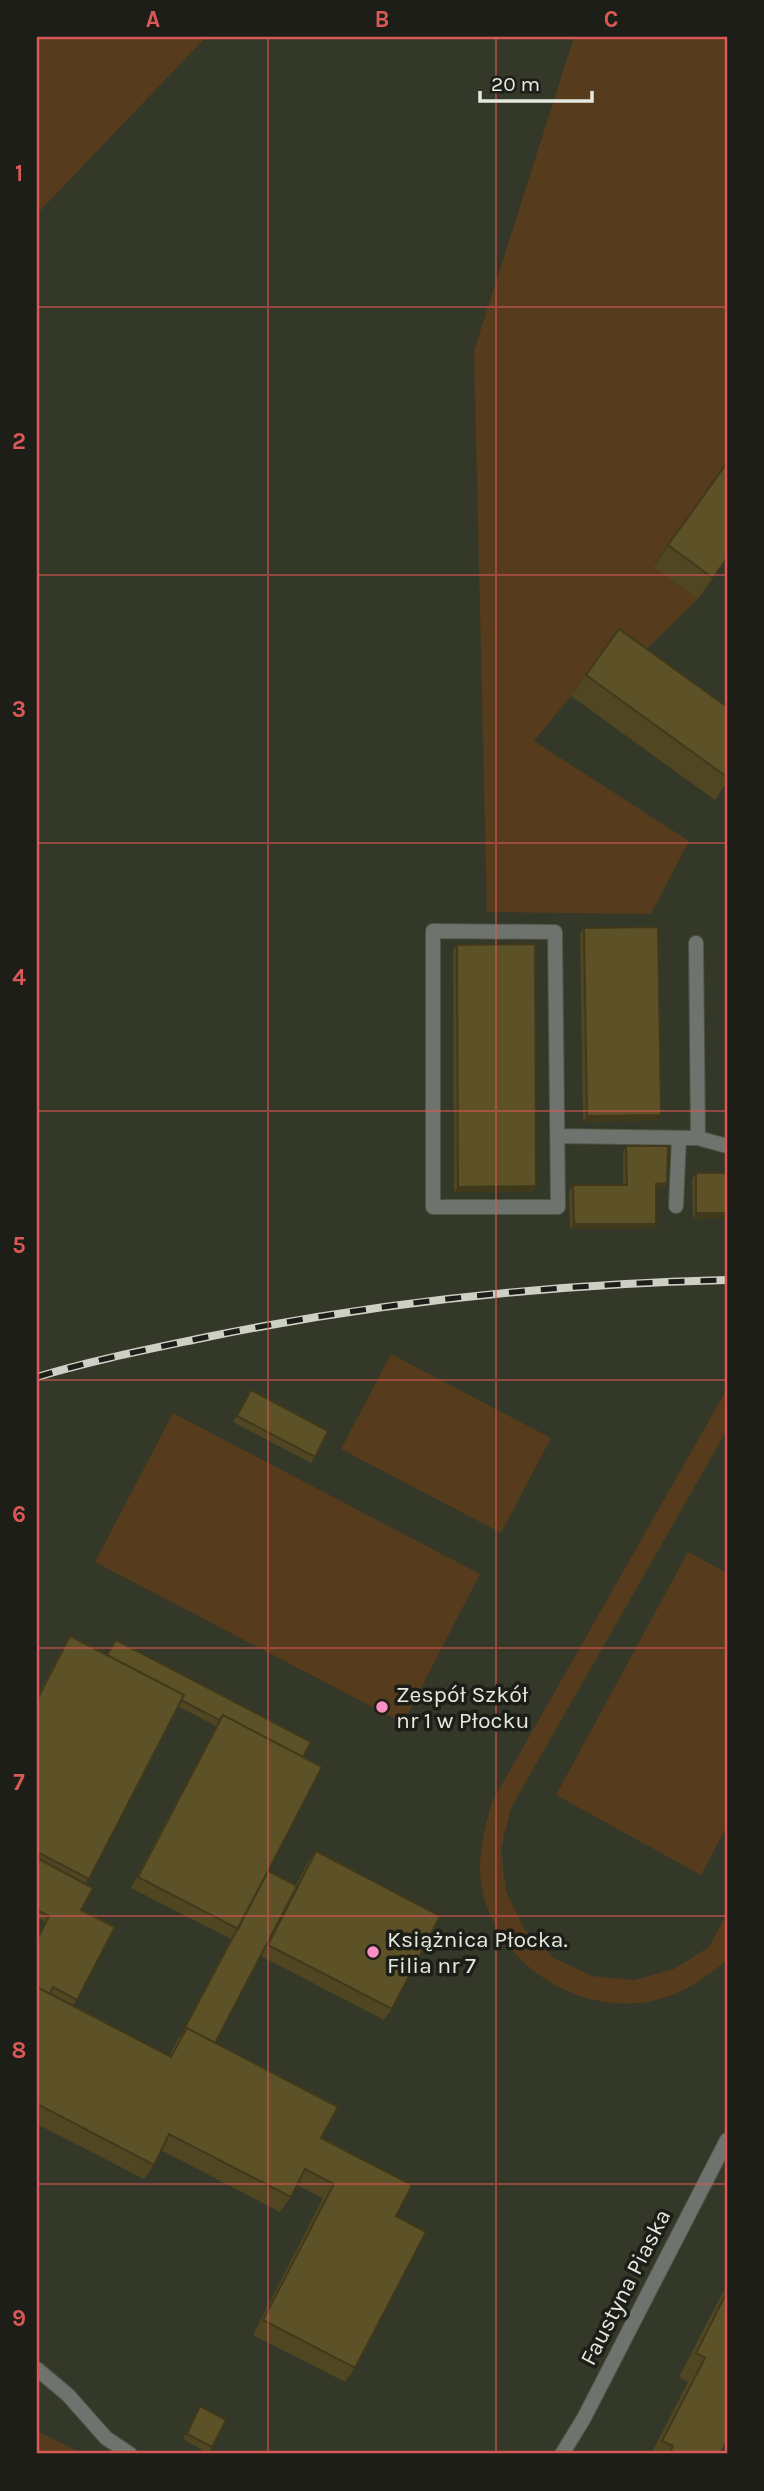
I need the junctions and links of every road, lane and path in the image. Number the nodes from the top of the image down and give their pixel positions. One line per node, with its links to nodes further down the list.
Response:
1 (696, 943): 4 (street)
2 (558, 1136): 2 (street); 3 (street)
3 (680, 1138): 4 (street); 6 (street)
4 (698, 1138): 5 (street)
5 (727, 1146)
6 (676, 1206)
7 (727, 2140): 10 (street, Faustyna Piaska)
8 (37, 2369): 9 (street)
9 (130, 2454)
10 (562, 2454)

